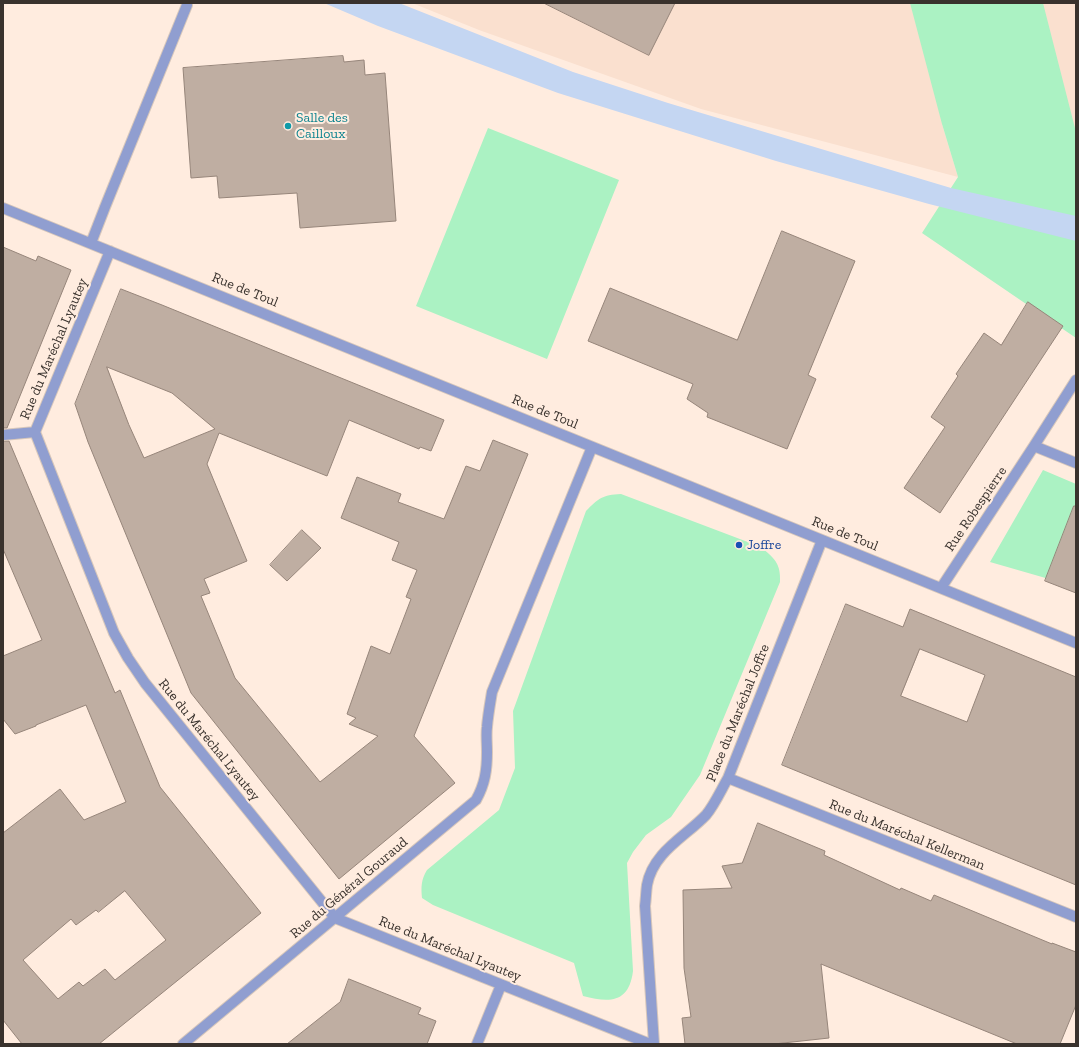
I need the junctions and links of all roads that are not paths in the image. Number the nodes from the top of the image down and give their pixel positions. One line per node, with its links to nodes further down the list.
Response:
1 (187, 5): 3 (street)
2 (3, 208): 3 (street, Rue de Toul)
3 (91, 244): 4 (street, Rue de Toul)
4 (110, 251): 6 (street, Rue du Maréchal Lyautey); 9 (street, Rue de Toul)
5 (1076, 380): 8 (street, Rue Robespierre)
6 (35, 432): 7 (street); 16 (street, Rue du Maréchal Lyautey)
7 (3, 435)
8 (1034, 446): 10 (street); 12 (street, Rue Robespierre)
9 (592, 447): 11 (street, Rue de Toul); 16 (street, Rue du Général Gouraud)
10 (1076, 463)
11 (822, 540): 12 (street, Rue de Toul); 14 (street, Place du Maréchal Joffre)
12 (941, 588): 13 (street, Rue de Toul)
13 (1076, 643)
14 (728, 778): 15 (street, Rue du Maréchal Kellerman); 21 (street, Place du Maréchal Joffre)
15 (1076, 917)
16 (335, 918): 17 (street, Rue du Maréchal Lyautey); 18 (street, Rue du Général Gouraud)
17 (502, 985): 19 (street); 20 (street, Rue du Maréchal Lyautey)
18 (183, 1044)
19 (477, 1044)
20 (650, 1044)
21 (654, 1044)

